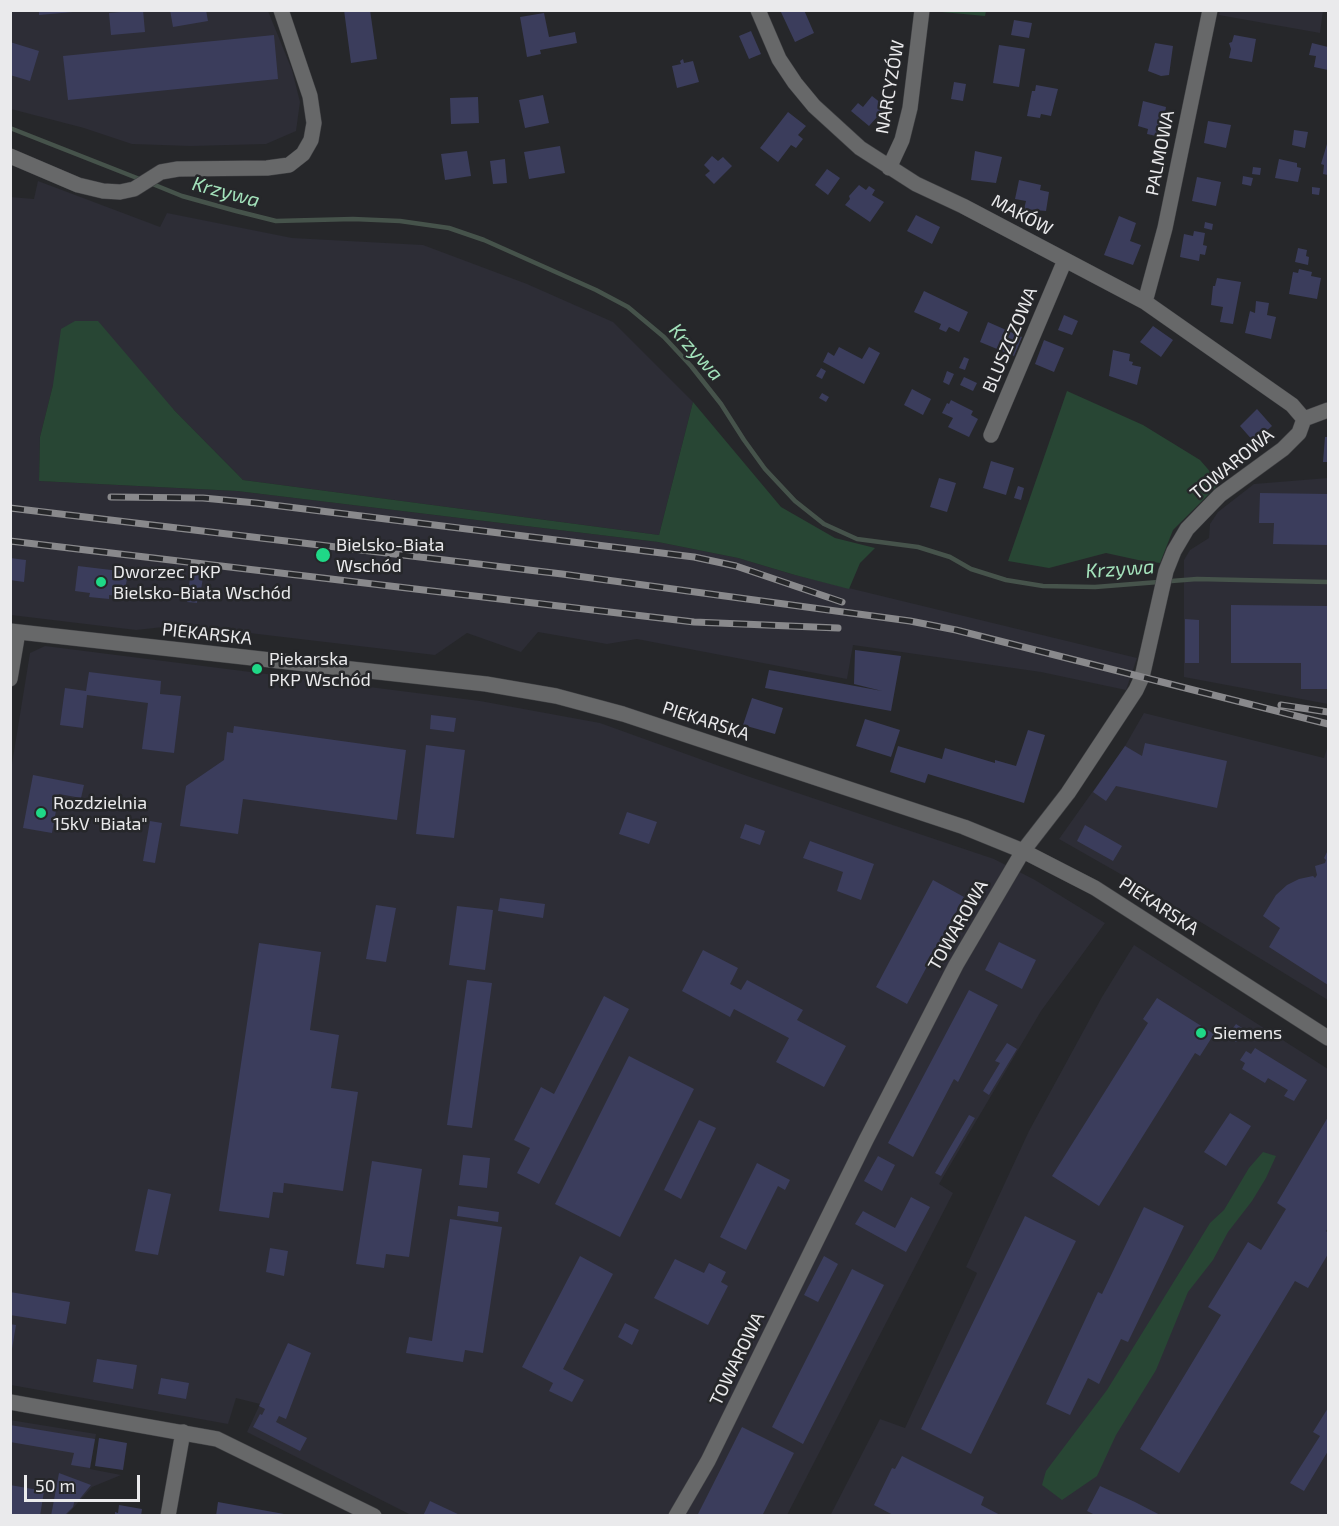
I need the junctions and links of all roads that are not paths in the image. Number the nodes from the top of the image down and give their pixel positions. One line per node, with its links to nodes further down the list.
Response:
1 (281, 10): 5 (street)
2 (758, 10): 6 (street, MAKÓW)
3 (922, 10): 6 (street, NARCYZÓW)
4 (1210, 10): 8 (street, PALMOWA)
5 (10, 156)
6 (889, 168): 7 (street, MAKÓW)
7 (1065, 260): 8 (street, MAKÓW); 11 (street, BLUSZCZOWA)
8 (1144, 302): 10 (street, MAKÓW)
9 (1329, 410): 10 (street)
10 (1304, 419): 14 (street, TOWAROWA)
11 (991, 435)
12 (14, 631): 13 (street); 14 (street, PIEKARSKA)
13 (10, 679)
14 (1023, 851): 15 (street, PIEKARSKA); 20 (street, TOWAROWA)
15 (1329, 1038)
16 (10, 1402): 17 (street)
17 (183, 1432): 18 (street); 19 (street)
18 (168, 1515)
19 (374, 1515)
20 (676, 1515)

